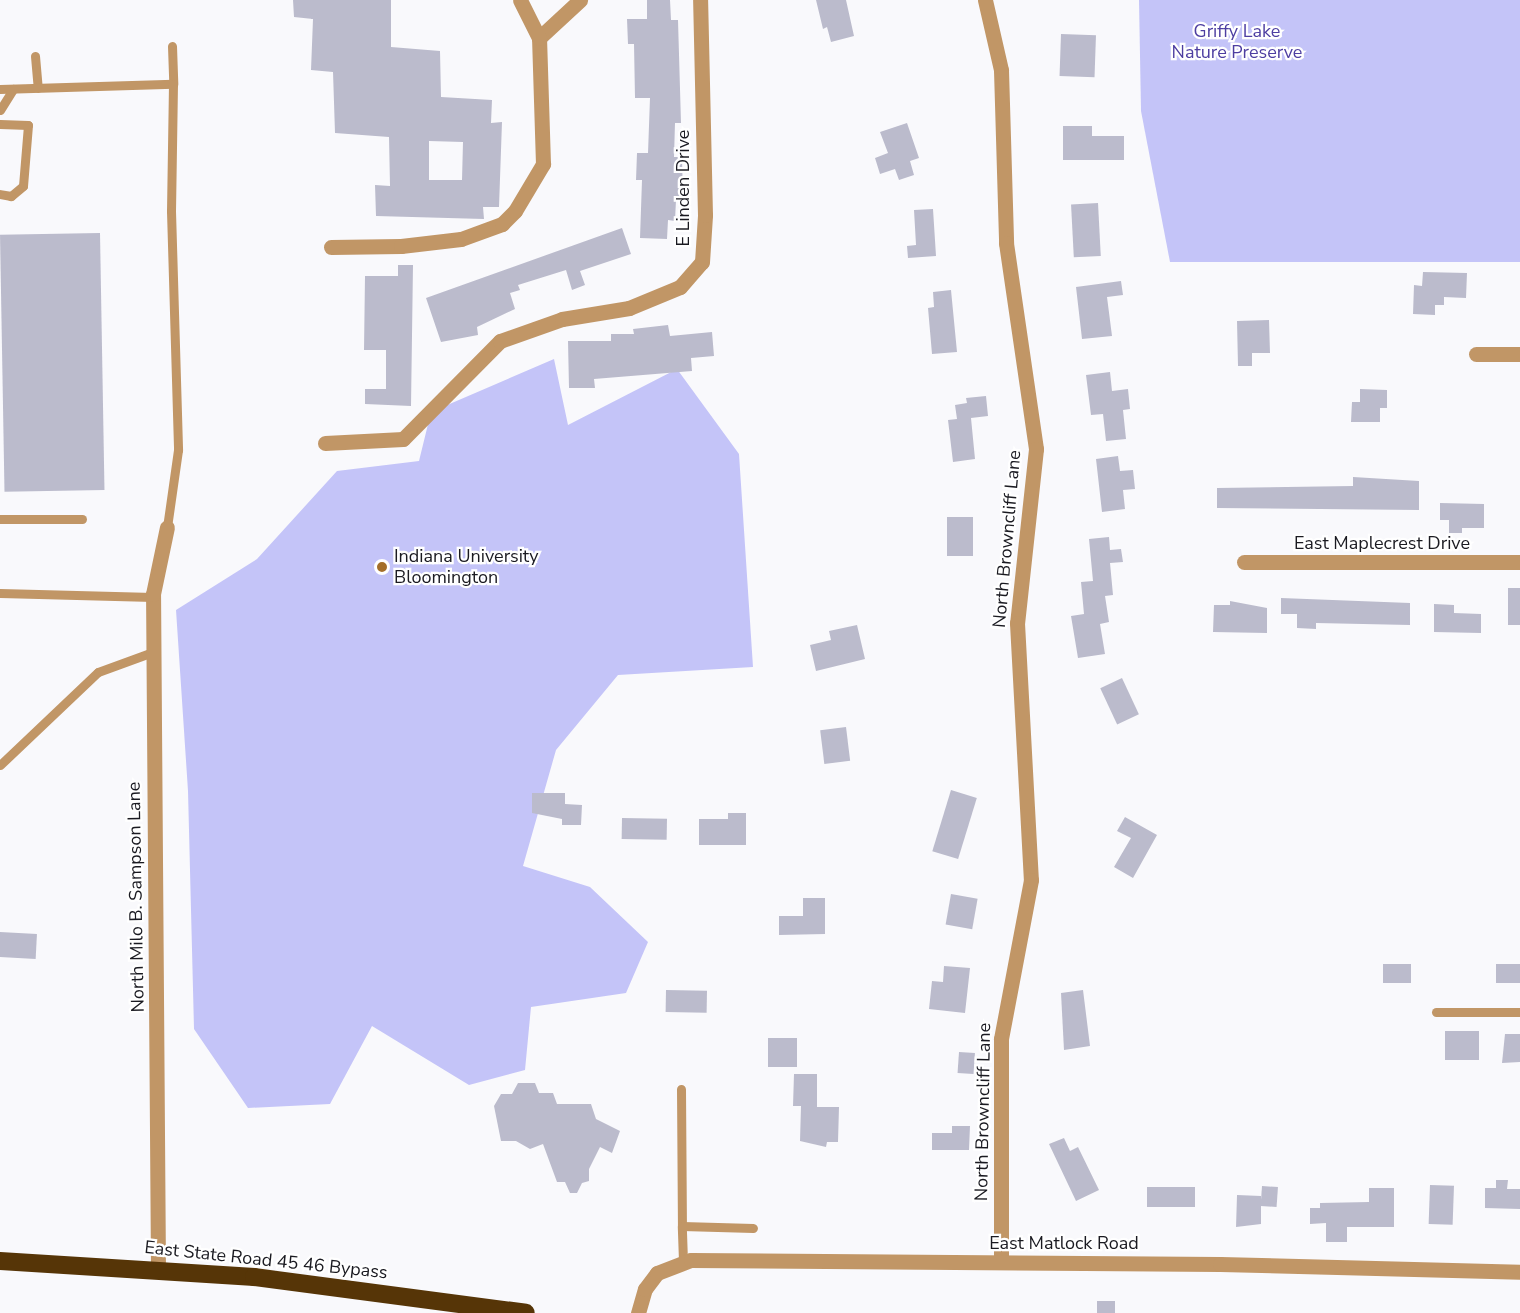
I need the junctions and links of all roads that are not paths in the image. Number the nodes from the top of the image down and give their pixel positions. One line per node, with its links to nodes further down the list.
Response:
1 (520, 0): 5 (street)
2 (580, 0): 5 (street)
3 (700, 0): 18 (street, E Linden Drive)
4 (985, 0): 35 (street, North Browncliff Lane)
5 (539, 38): 15 (street)
6 (172, 46): 8 (lane)
7 (36, 56): 9 (lane)
8 (172, 84): 9 (lane); 21 (lane)
9 (38, 88): 11 (lane)
10 (0, 89): 11 (lane)
11 (13, 89): 12 (lane)
12 (0, 110)
13 (0, 124): 14 (lane)
14 (0, 195)
15 (331, 247)
16 (1476, 354): 17 (street)
17 (1520, 354)
18 (325, 443)
19 (0, 519): 20 (lane)
20 (82, 519)
21 (167, 527): 25 (street, North Milo B. Sampson Lane)
22 (1244, 562): 23 (street, East Maplecrest Drive)
23 (1520, 562)
24 (0, 593): 25 (lane)
25 (153, 597): 26 (street, North Milo B. Sampson Lane)
26 (153, 652): 27 (lane); 36 (street, North Milo B. Sampson Lane)
27 (0, 765)
28 (1436, 1012): 29 (lane)
29 (1520, 1012)
30 (681, 1089): 31 (lane)
31 (682, 1226): 32 (lane); 34 (lane)
32 (753, 1228)
33 (0, 1261): 36 (highway, East State Road 45 46 Bypass)
34 (683, 1261): 35 (street, East Matlock Road); 39 (street, East Matlock Road)
35 (1001, 1262): 37 (street, East Matlock Road)
36 (158, 1269): 38 (highway, East State Road 45 46 Bypass)
37 (1520, 1272)
38 (526, 1313)
39 (638, 1313)

